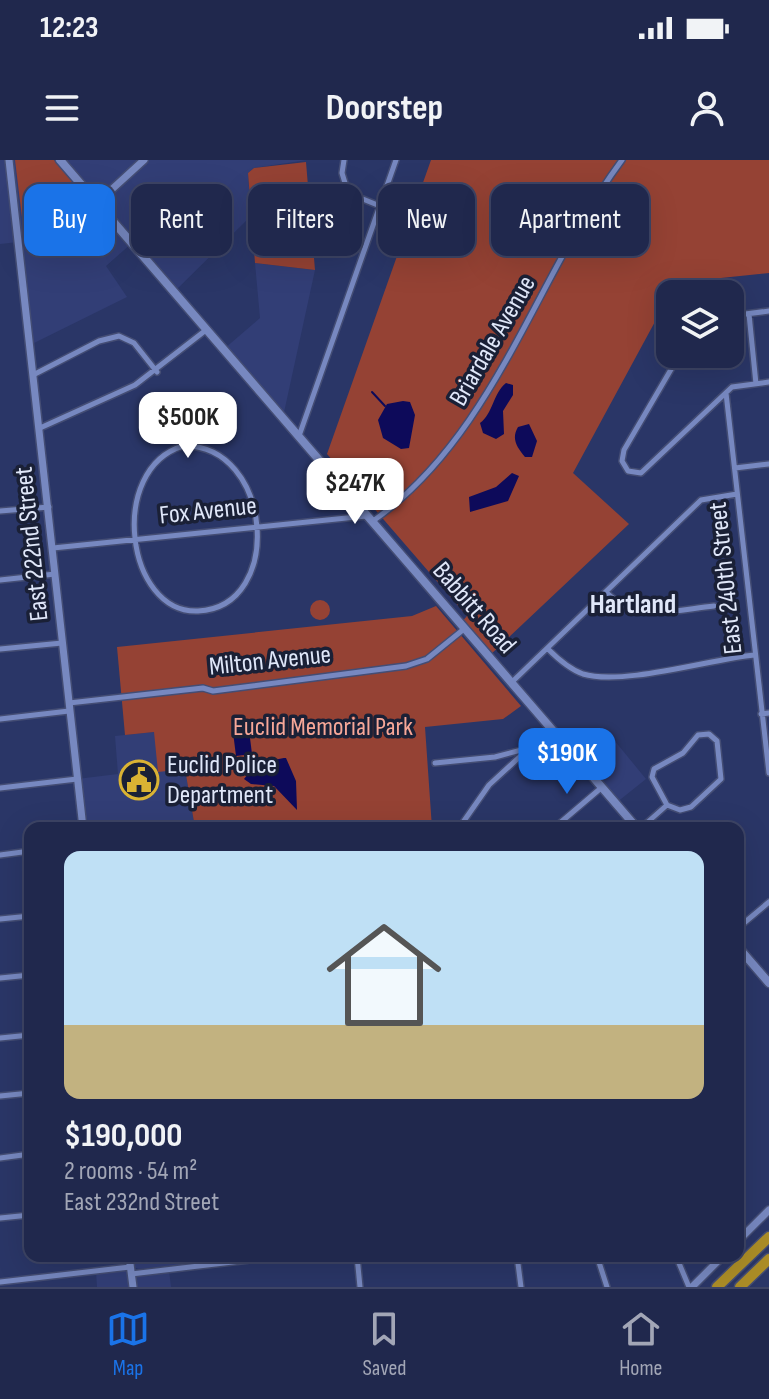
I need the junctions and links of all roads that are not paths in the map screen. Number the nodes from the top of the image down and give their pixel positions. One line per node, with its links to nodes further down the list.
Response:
1 (9, 160): 19 (street, East 222nd Street)
2 (60, 160): 7 (main road, Babbitt Road)
3 (144, 160): 9 (street)
4 (344, 160): 10 (street)
5 (396, 160): 8 (street)
6 (622, 160): 30 (street, Briardale Avenue)
7 (82, 184)
8 (388, 184)
9 (115, 186)
10 (378, 205)
11 (378, 212): 24 (street)
12 (115, 222): 16 (main road, Babbitt Road)
13 (769, 311): 14 (street)
14 (749, 314): 15 (street); 21 (street)
15 (744, 315)
16 (207, 329): 18 (street); 24 (main road, Babbitt Road)
17 (672, 368): 22 (street)
18 (157, 372): 19 (street); 23 (street)
19 (33, 375): 23 (street, East 222nd Street)
20 (769, 382): 21 (street)
21 (756, 384): 22 (street)
22 (726, 393): 26 (street, East 240th Street)
23 (40, 428): 28 (street, East 222nd Street)
24 (299, 436): 30 (main road, Babbitt Road)
25 (769, 464): 26 (street)
26 (735, 468): 27 (street, East 240th Street)
27 (737, 494): 36 (street); 42 (street, East 240th Street)
28 (49, 507): 29 (street); 33 (street, East 222nd Street)
29 (0, 511)
30 (370, 518): 31 (street, Fox Avenue); 38 (main road, Babbitt Road)
31 (256, 526): 32 (street, Fox Avenue); 32 (street); 32 (street)
32 (135, 539): 33 (street, Fox Avenue)
33 (53, 548): 34 (street, East 222nd Street)
34 (55, 574): 35 (street); 39 (street, East 222nd Street)
35 (0, 580)
36 (606, 592): 37 (street); 41 (street)
37 (714, 606)
38 (464, 629): 43 (main road, Babbitt Road); 44 (street, Milton Avenue)
39 (62, 643): 40 (street); 44 (street, East 222nd Street)
40 (0, 649)
41 (548, 649): 42 (street); 43 (street)
42 (754, 655): 46 (street, East 240th Street)
43 (512, 682): 48 (main road, Babbitt Road)
44 (69, 707): 47 (street, Milton Avenue); 54 (street, East 222nd Street)
45 (769, 713): 46 (street)
46 (761, 714): 52 (street, East 240th Street)
47 (0, 719)
48 (551, 728): 49 (street); 55 (main road, Babbitt Road)
49 (528, 748): 50 (street); 53 (street)
50 (495, 757): 51 (street); 53 (street)
51 (435, 763)
52 (769, 773)
53 (502, 774): 59 (street)
54 (77, 779): 56 (street); 58 (street, East 222nd Street)
55 (602, 787): 60 (street); 61 (main road, Babbitt Road)
56 (0, 788)
57 (667, 805): 57 (street); 62 (street)
58 (82, 822)
59 (463, 822)
60 (561, 822)
61 (634, 822)
62 (646, 822)
63 (24, 852): 64 (street)
64 (0, 855)
65 (769, 902): 68 (street)
66 (24, 917): 67 (street)
67 (0, 919)
68 (744, 923)
69 (744, 954): 70 (main road)
70 (747, 958): 71 (street); 74 (main road)
71 (744, 961)
72 (24, 976): 73 (street)
73 (0, 978)
74 (769, 983)
75 (24, 1036): 76 (street)
76 (0, 1038)
77 (24, 1094): 78 (street)
78 (0, 1096)
79 (24, 1155): 80 (street)
80 (0, 1158)
81 (769, 1210): 84 (street)
82 (24, 1216): 83 (street)
83 (0, 1218)
84 (744, 1235)
85 (769, 1237): 87 (highway)
86 (769, 1259): 104 (highway)
87 (744, 1260)
88 (130, 1262): 96 (street)
89 (223, 1262): 96 (street)
90 (358, 1262): 99 (street)
91 (518, 1262): 100 (street)
92 (599, 1262): 101 (street)
93 (679, 1262): 102 (street)
94 (717, 1262): 102 (street)
95 (742, 1262): 103 (highway)
96 (131, 1271): 97 (street); 98 (street)
97 (0, 1282)
98 (133, 1287)
99 (360, 1287)
100 (521, 1287)
101 (607, 1287)
102 (691, 1287)
103 (715, 1287)
104 (740, 1287)

